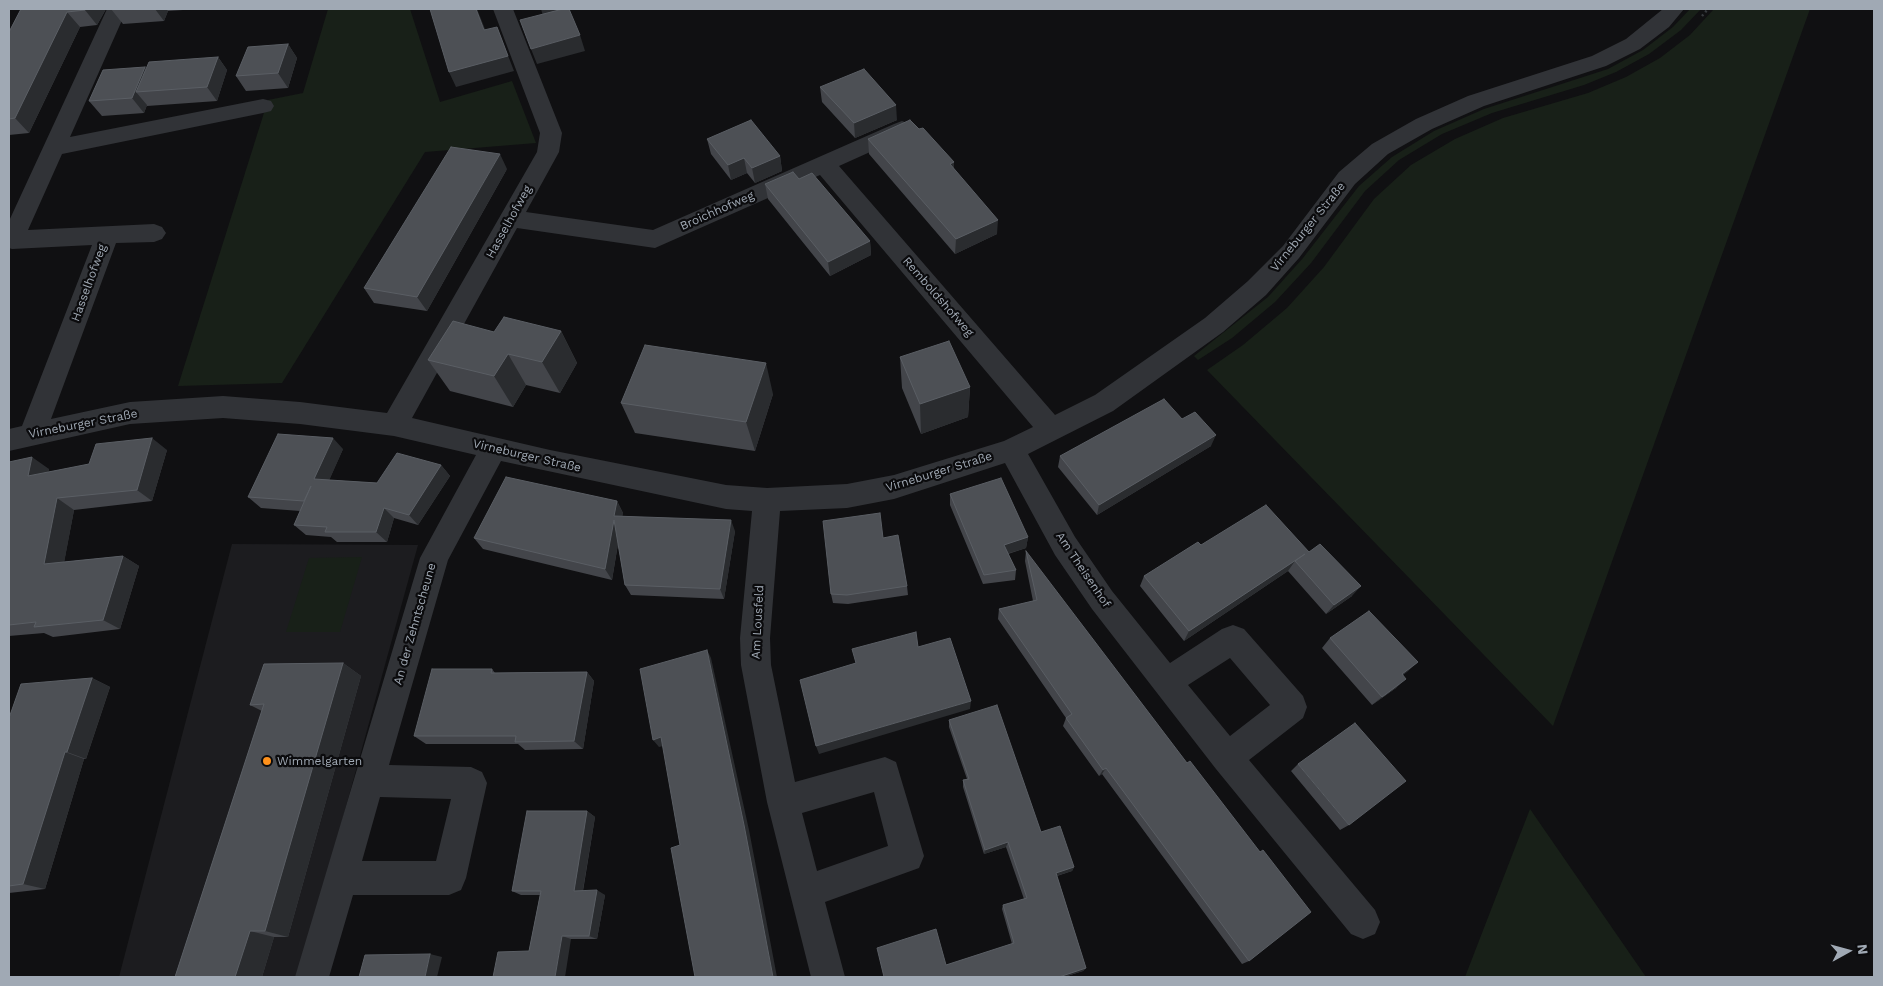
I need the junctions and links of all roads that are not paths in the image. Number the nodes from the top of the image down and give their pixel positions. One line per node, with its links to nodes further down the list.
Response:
1 (118, 9): 6 (street, Hasselhofweg)
2 (503, 9): 8 (street, Hasselhofweg)
3 (1685, 15): 12 (street, Virneburger Straße)
4 (263, 106): 6 (street)
5 (912, 124): 7 (street, Broichhofweg)
6 (55, 148): 10 (street, Hasselhofweg)
7 (824, 164): 8 (street, Broichhofweg); 12 (street, Remboldshofweg)
8 (511, 219): 11 (street, Hasselhofweg)
9 (154, 233): 10 (street)
10 (107, 235): 13 (street, Hasselhofweg)
11 (394, 425): 13 (street, Virneburger Straße); 14 (street, Virneburger Straße)
12 (1052, 430): 15 (street, Virneburger Straße)
13 (21, 436)
14 (494, 449): 16 (street, Virneburger Straße); 19 (street, An der Zehntscheune)
15 (1012, 450): 16 (street, Virneburger Straße); 17 (street, Am Theisenhof)
16 (767, 500): 20 (street, Am Lousfeld)
17 (1167, 682): 18 (street, Am Theisenhof); 18 (street)
18 (1226, 758): 23 (street, Am Theisenhof)
19 (370, 780): 21 (street, An der Zehntscheune); 21 (street)
20 (783, 802): 22 (street, Am Lousfeld); 22 (street)
21 (342, 878): 24 (street, An der Zehntscheune)
22 (805, 892): 25 (street, Am Lousfeld)
23 (1363, 922)
24 (312, 977)
25 (828, 977)

